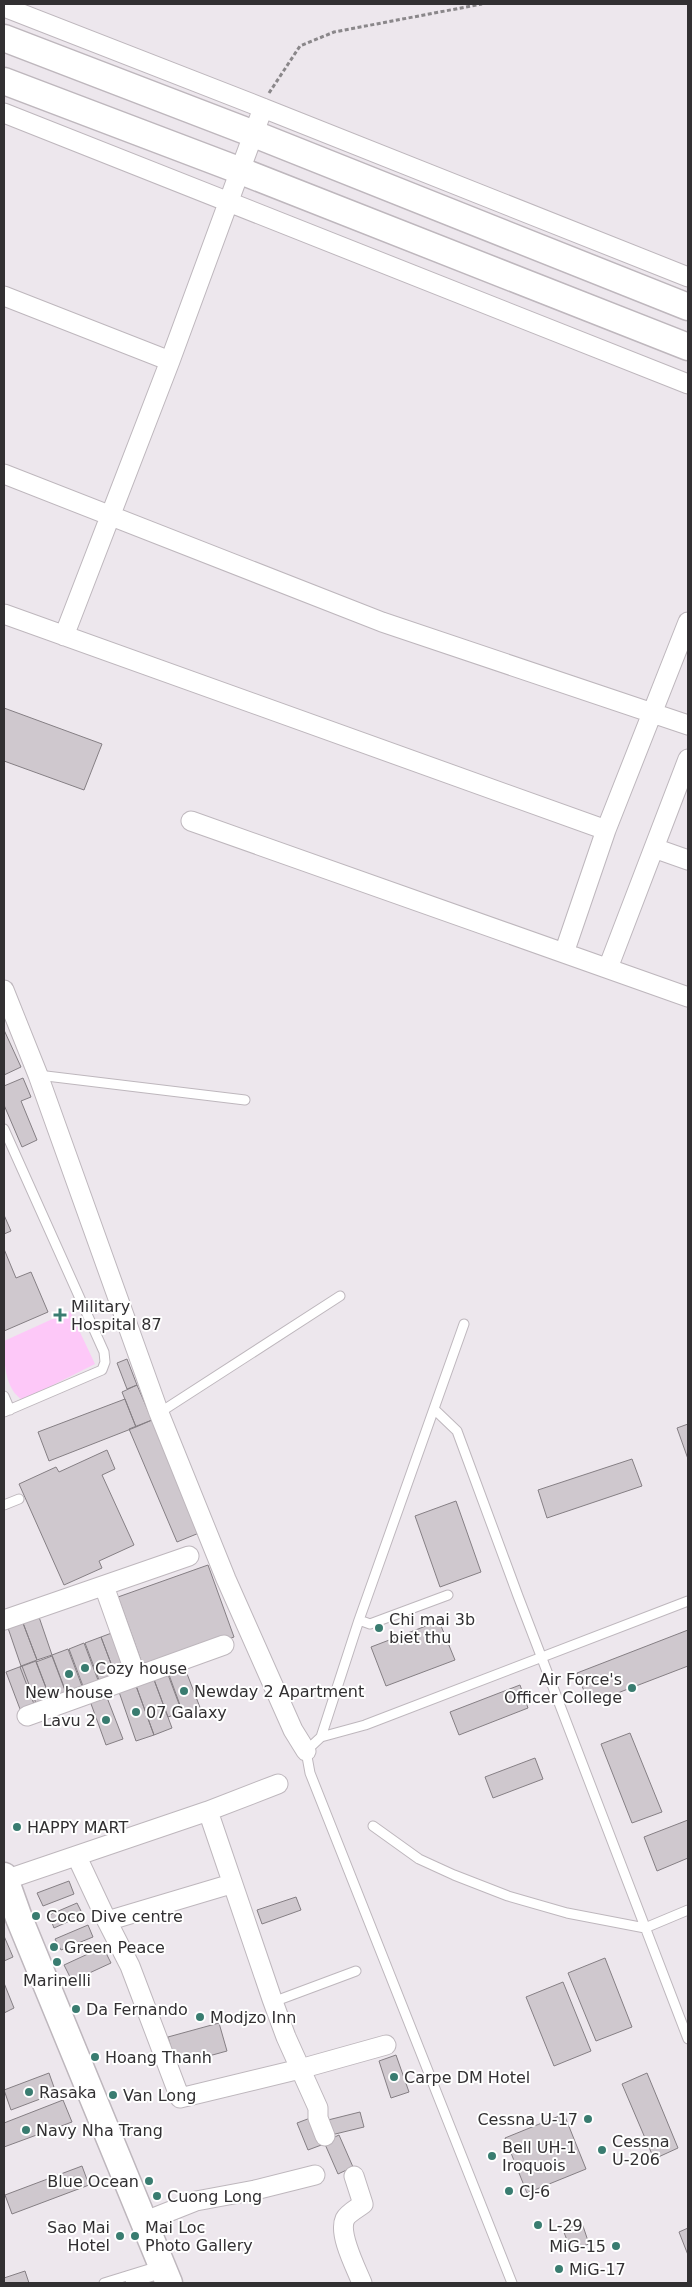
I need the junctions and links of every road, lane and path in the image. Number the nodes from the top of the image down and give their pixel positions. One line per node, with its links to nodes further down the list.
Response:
1 (482, 4): 7 (path)
2 (4, 7): 7 (street)
3 (4, 38): 4 (street)
4 (60, 59): 6 (street); 9 (street)
5 (4, 81): 6 (street)
6 (47, 97): 10 (street)
7 (263, 108): 9 (street); 12 (street)
8 (4, 113): 11 (street)
9 (254, 134): 10 (street); 14 (street)
10 (241, 171): 11 (street); 15 (street)
11 (229, 201): 16 (street); 17 (street)
12 (688, 277)
13 (4, 296): 16 (street)
14 (688, 307)
15 (688, 347)
16 (170, 361): 19 (street)
17 (688, 384)
18 (4, 474): 19 (street)
19 (111, 515): 22 (street); 23 (street)
20 (4, 614): 22 (street)
21 (688, 622): 23 (street)
22 (64, 636): 27 (street)
23 (654, 712): 24 (street); 27 (street)
24 (688, 725)
25 (688, 759): 28 (street)
26 (191, 821): 30 (street)
27 (606, 830): 30 (street)
28 (654, 848): 29 (street); 31 (street)
29 (688, 860)
30 (564, 953): 31 (street)
31 (608, 968): 33 (street)
32 (4, 990): 34 (street)
33 (688, 997)
34 (38, 1075): 35 (lane); 42 (street)
35 (245, 1100)
36 (4, 1129): 41 (lane)
37 (340, 1296): 42 (lane)
38 (464, 1324): 40 (lane)
39 (4, 1396): 41 (lane)
40 (434, 1409): 50 (lane); 52 (lane)
41 (7, 1411)
42 (159, 1413): 56 (street)
43 (19, 1499): 44 (lane)
44 (4, 1505)
45 (189, 1556): 46 (street)
46 (104, 1586): 49 (street); 53 (street)
47 (448, 1595): 50 (lane)
48 (688, 1601): 52 (lane)
49 (4, 1620)
50 (359, 1620): 55 (lane)
51 (224, 1645): 53 (street)
52 (542, 1658): 55 (lane); 65 (lane)
53 (136, 1676): 54 (street)
54 (27, 1716)
55 (321, 1737): 56 (lane)
56 (306, 1751): 79 (lane)
57 (278, 1784): 58 (street)
58 (208, 1811): 60 (street); 62 (street)
59 (373, 1826): 65 (lane)
60 (77, 1857): 61 (street); 64 (street)
61 (4, 1879): 74 (street)
62 (231, 1884): 64 (street); 67 (street)
63 (688, 1910): 65 (lane)
64 (107, 1922): 70 (street)
65 (645, 1928): 68 (lane)
66 (356, 1971): 67 (lane)
67 (273, 2002): 70 (street)
68 (688, 2039)
69 (386, 2045): 70 (street)
70 (300, 2069): 71 (street)
71 (324, 2136)
72 (315, 2175): 74 (street)
73 (354, 2176): 78 (street)
74 (144, 2222): 75 (street)
75 (165, 2274): 76 (lane); 77 (lane)
76 (104, 2283)
77 (130, 2283)
78 (362, 2283)
79 (512, 2283)

